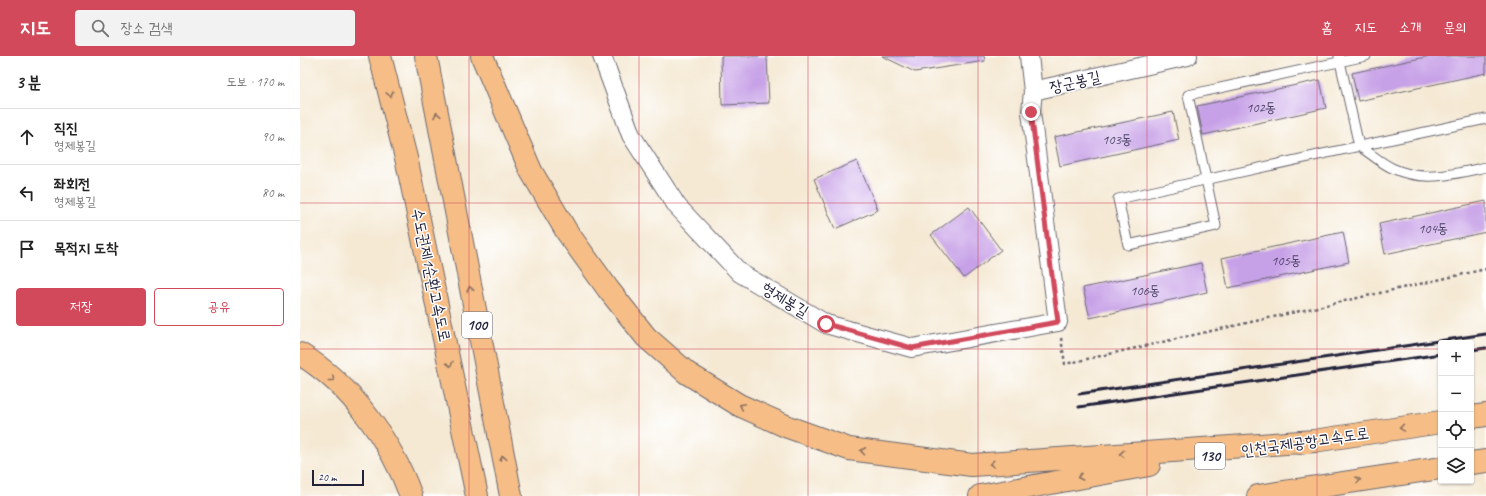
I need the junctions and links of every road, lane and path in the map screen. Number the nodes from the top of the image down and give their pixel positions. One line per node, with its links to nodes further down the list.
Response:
1 (380, 56): 26 (highway, 수도권제1순환고속도로 / 100, one-way to 26)
2 (426, 56): 27 (highway, 100, one-way to 2)
3 (482, 56): 20 (highway, one-way to 3)
4 (602, 56): 15 (street, 형제봉길)
5 (1028, 56): 9 (street)
6 (1188, 56): 9 (street, 장군봉길)
7 (1366, 56): 8 (lane)
8 (1340, 59): 11 (lane); 13 (lane)
9 (1033, 91): 15 (street)
10 (1486, 119): 11 (lane)
11 (1359, 146): 12 (lane); 13 (lane)
12 (1486, 167)
13 (1206, 180): 13 (lane)
14 (1486, 269): 15 (path)
15 (1058, 322)
16 (301, 355): 25 (highway, one-way to 25)
17 (1486, 415): 18 (highway)
18 (1474, 417)
19 (1438, 422): 20 (highway, 인천국제공항고속도로 / 130, one-way to 20)
20 (1315, 441): 28 (highway, 인천국제공항고속도로 / 130, one-way to 28)
21 (1486, 461): 22 (highway)
22 (1474, 463)
23 (1438, 468): 24 (highway, one-way to 23)
24 (1320, 486): 29 (highway); 30 (highway)
25 (411, 496)
26 (477, 496)
27 (510, 496)
28 (980, 496)
29 (1258, 496)
30 (1280, 496)

